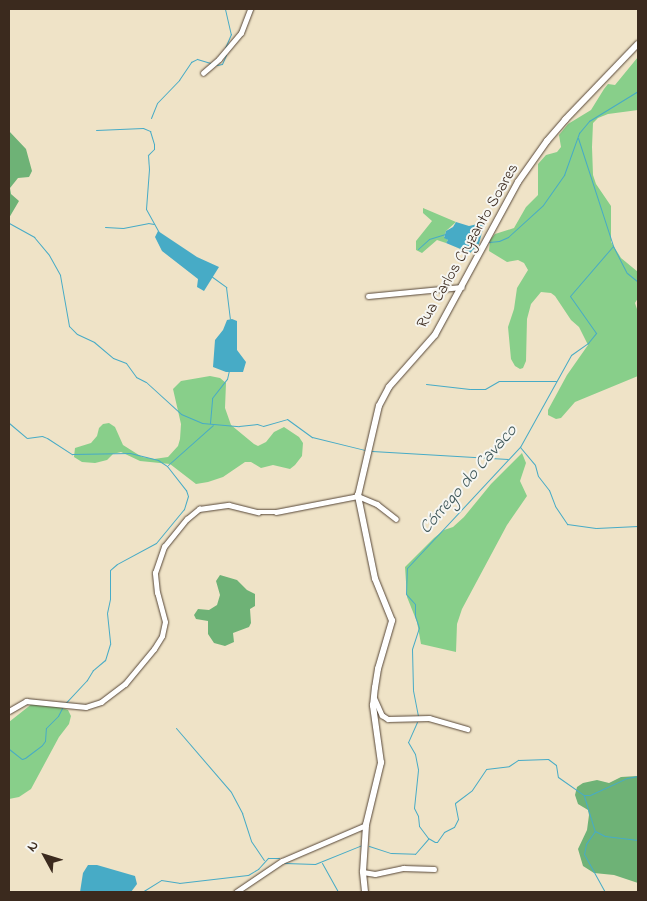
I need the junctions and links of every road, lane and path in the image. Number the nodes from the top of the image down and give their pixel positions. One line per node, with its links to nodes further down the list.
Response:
1 (250, 9): 3 (street)
2 (638, 44): 4 (street, Rua Carlos Cryzanto Soares)
3 (203, 73)
4 (462, 287): 5 (street); 6 (street, Rua Carlos Cryzanto Soares)
5 (368, 296)
6 (358, 496): 7 (street); 8 (street, Rua Carlos Cryzanto Soares); 9 (street)
7 (396, 519)
8 (374, 697): 10 (street); 11 (street, Rua Carlos Cryzanto Soares)
9 (9, 711)
10 (467, 730)
11 (366, 825): 13 (street, Rua Carlos Cryzanto Soares); 14 (street)
12 (434, 869): 13 (street)
13 (363, 872): 15 (street, Rua Carlos Cryzanto Soares)
14 (236, 892)
15 (365, 892)

